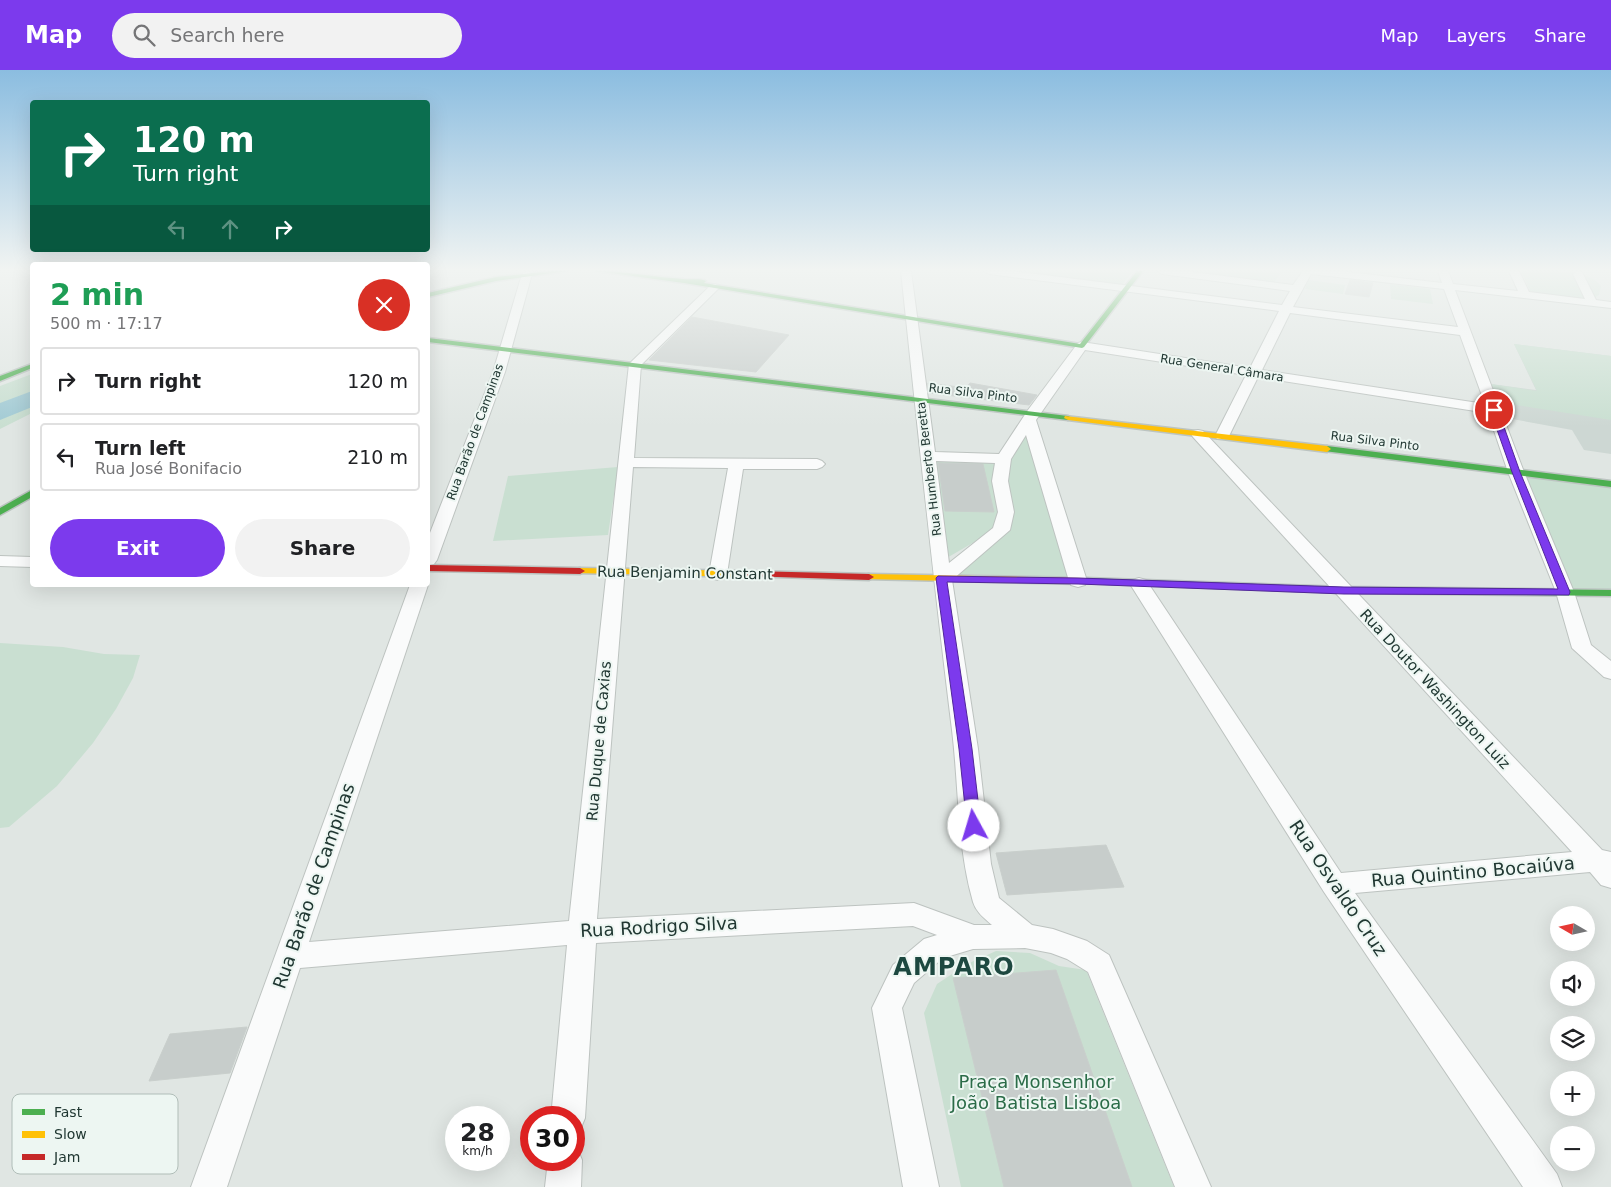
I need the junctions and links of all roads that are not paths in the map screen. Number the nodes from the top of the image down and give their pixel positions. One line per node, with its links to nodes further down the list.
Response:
1 (513, 323): 12 (street, Rua Barão de Campinas)
2 (677, 323): 13 (street)
3 (912, 323): 17 (street, Rua Humberto Beretta)
4 (932, 323): 11 (street, Rua General Câmara)
5 (1100, 323): 11 (street)
6 (1279, 323): 15 (street)
7 (1397, 323): 9 (street)
8 (1463, 323): 9 (street)
9 (1466, 332): 18 (street)
10 (430, 340): 12 (street, Rua Silva Pinto)
11 (1082, 346): 15 (street, Rua General Câmara); 19 (street)
12 (505, 349): 13 (street, Rua Silva Pinto); 31 (street, Rua Barão de Campinas)
13 (635, 364): 17 (street, Rua Silva Pinto); 24 (street, Rua Duque de Caxias)
14 (30, 367): 16 (street)
15 (1254, 373): 18 (street, Rua General Câmara); 21 (street)
16 (0, 379)
17 (920, 400): 19 (street, Rua Silva Pinto); 22 (street, Rua Humberto Beretta)
18 (1494, 410): 27 (street)
19 (1031, 417): 20 (street, Rua Silva Pinto); 23 (street); 38 (street)
20 (1198, 434): 21 (street, Rua Silva Pinto); 41 (street, Rua Doutor Washington Luiz)
21 (1222, 436): 27 (street, Rua Silva Pinto)
22 (928, 456): 23 (street); 37 (street, Rua Humberto Beretta)
23 (1003, 459): 37 (street)
24 (625, 462): 25 (street); 35 (street, Rua Duque de Caxias)
25 (736, 464): 26 (street); 36 (street)
26 (817, 464)
27 (1516, 472): 28 (street, Rua Silva Pinto); 42 (street)
28 (1611, 484)
29 (30, 494): 30 (street)
30 (0, 512)
31 (430, 555)
32 (0, 561): 33 (street)
33 (30, 562)
34 (430, 568): 35 (street, Rua Benjamin Constant)
35 (615, 570): 36 (street, Rua Benjamin Constant); 47 (street, Rua Duque de Caxias)
36 (718, 574): 37 (street, Rua Benjamin Constant)
37 (942, 578): 38 (street, Rua Benjamin Constant); 48 (street, Rua Humberto Beretta)
38 (1078, 581): 39 (street, Rua Benjamin Constant)
39 (1139, 584): 41 (street, Rua Benjamin Constant); 46 (street, Rua Osvaldo Cruz)
40 (418, 587): 50 (street, Rua Barão de Campinas)
41 (1344, 590): 42 (street, Rua Benjamin Constant); 45 (street, Rua Doutor Washington Luiz)
42 (1565, 592): 43 (street, Rua Benjamin Constant); 44 (street)
43 (1611, 593)
44 (1611, 672)
45 (1606, 866): 46 (street, Rua Quintino Bocaiúva)
46 (1334, 884): 57 (street, Rua Osvaldo Cruz)
47 (582, 932): 49 (street, Rua Rodrigo Silva); 50 (street, Rua Rodrigo Silva); 51 (street, Rua Duque de Caxias)
48 (1025, 936): 49 (street, Rua Rodrigo Silva); 56 (street)
49 (973, 937): 55 (street)
50 (290, 956): 53 (street, Rua Barão de Campinas)
51 (569, 1106)
52 (564, 1171): 54 (street)
53 (209, 1187)
54 (563, 1187)
55 (921, 1187)
56 (1193, 1187)
57 (1544, 1187)

